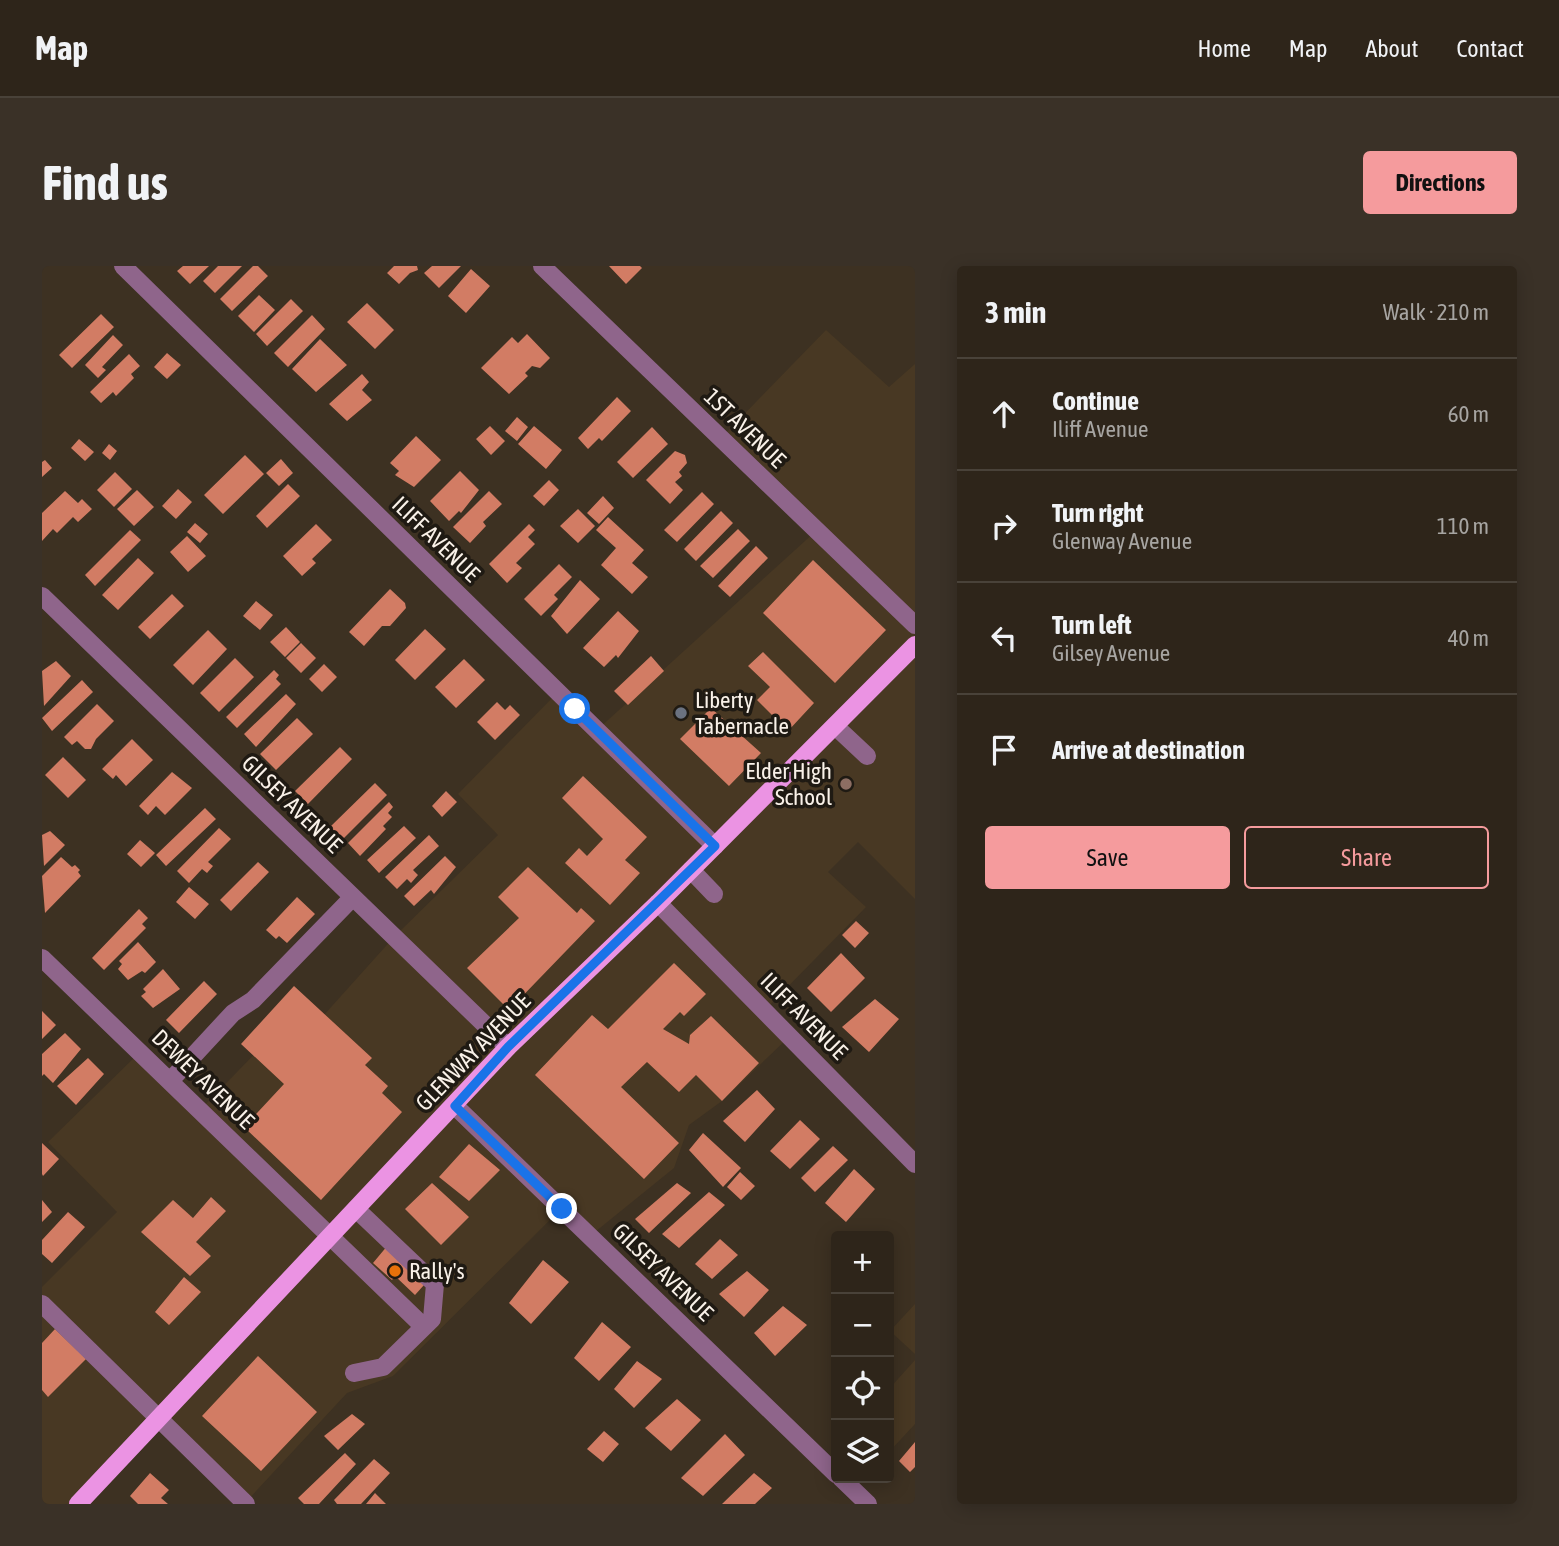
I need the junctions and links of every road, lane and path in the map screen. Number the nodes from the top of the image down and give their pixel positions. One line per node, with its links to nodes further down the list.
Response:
1 (123, 266): 8 (street, ILIFF AVENUE)
2 (542, 266): 4 (street, 1ST AVENUE)
3 (42, 596): 11 (street, GILSEY AVENUE)
4 (915, 625)
5 (915, 645): 6 (main road, GLENWAY AVENUE)
6 (835, 726): 7 (street); 8 (main road, GLENWAY AVENUE)
7 (867, 756)
8 (715, 846): 9 (main road, GLENWAY AVENUE)
9 (691, 870): 10 (street); 12 (main road, GLENWAY AVENUE)
10 (714, 894)
11 (353, 897): 14 (street, GILSEY AVENUE); 15 (street)
12 (658, 903): 14 (main road, GLENWAY AVENUE); 17 (street, ILIFF AVENUE)
13 (42, 958): 15 (street, DEWEY AVENUE)
14 (508, 1047): 16 (main road, GLENWAY AVENUE)
15 (170, 1081): 19 (street, DEWEY AVENUE)
16 (455, 1106): 18 (main road, GLENWAY AVENUE); 24 (street, GILSEY AVENUE)
17 (915, 1164)
18 (356, 1209): 19 (main road, GLENWAY AVENUE); 21 (street)
19 (331, 1236): 21 (street, DEWEY AVENUE); 23 (main road, GLENWAY AVENUE)
20 (42, 1304): 23 (street)
21 (424, 1327): 22 (street)
22 (354, 1373)
23 (159, 1418): 26 (main road, GLENWAY AVENUE); 27 (street)
24 (831, 1465)
25 (848, 1483): 28 (street, GILSEY AVENUE)
26 (78, 1504)
27 (246, 1504)
28 (868, 1504)

